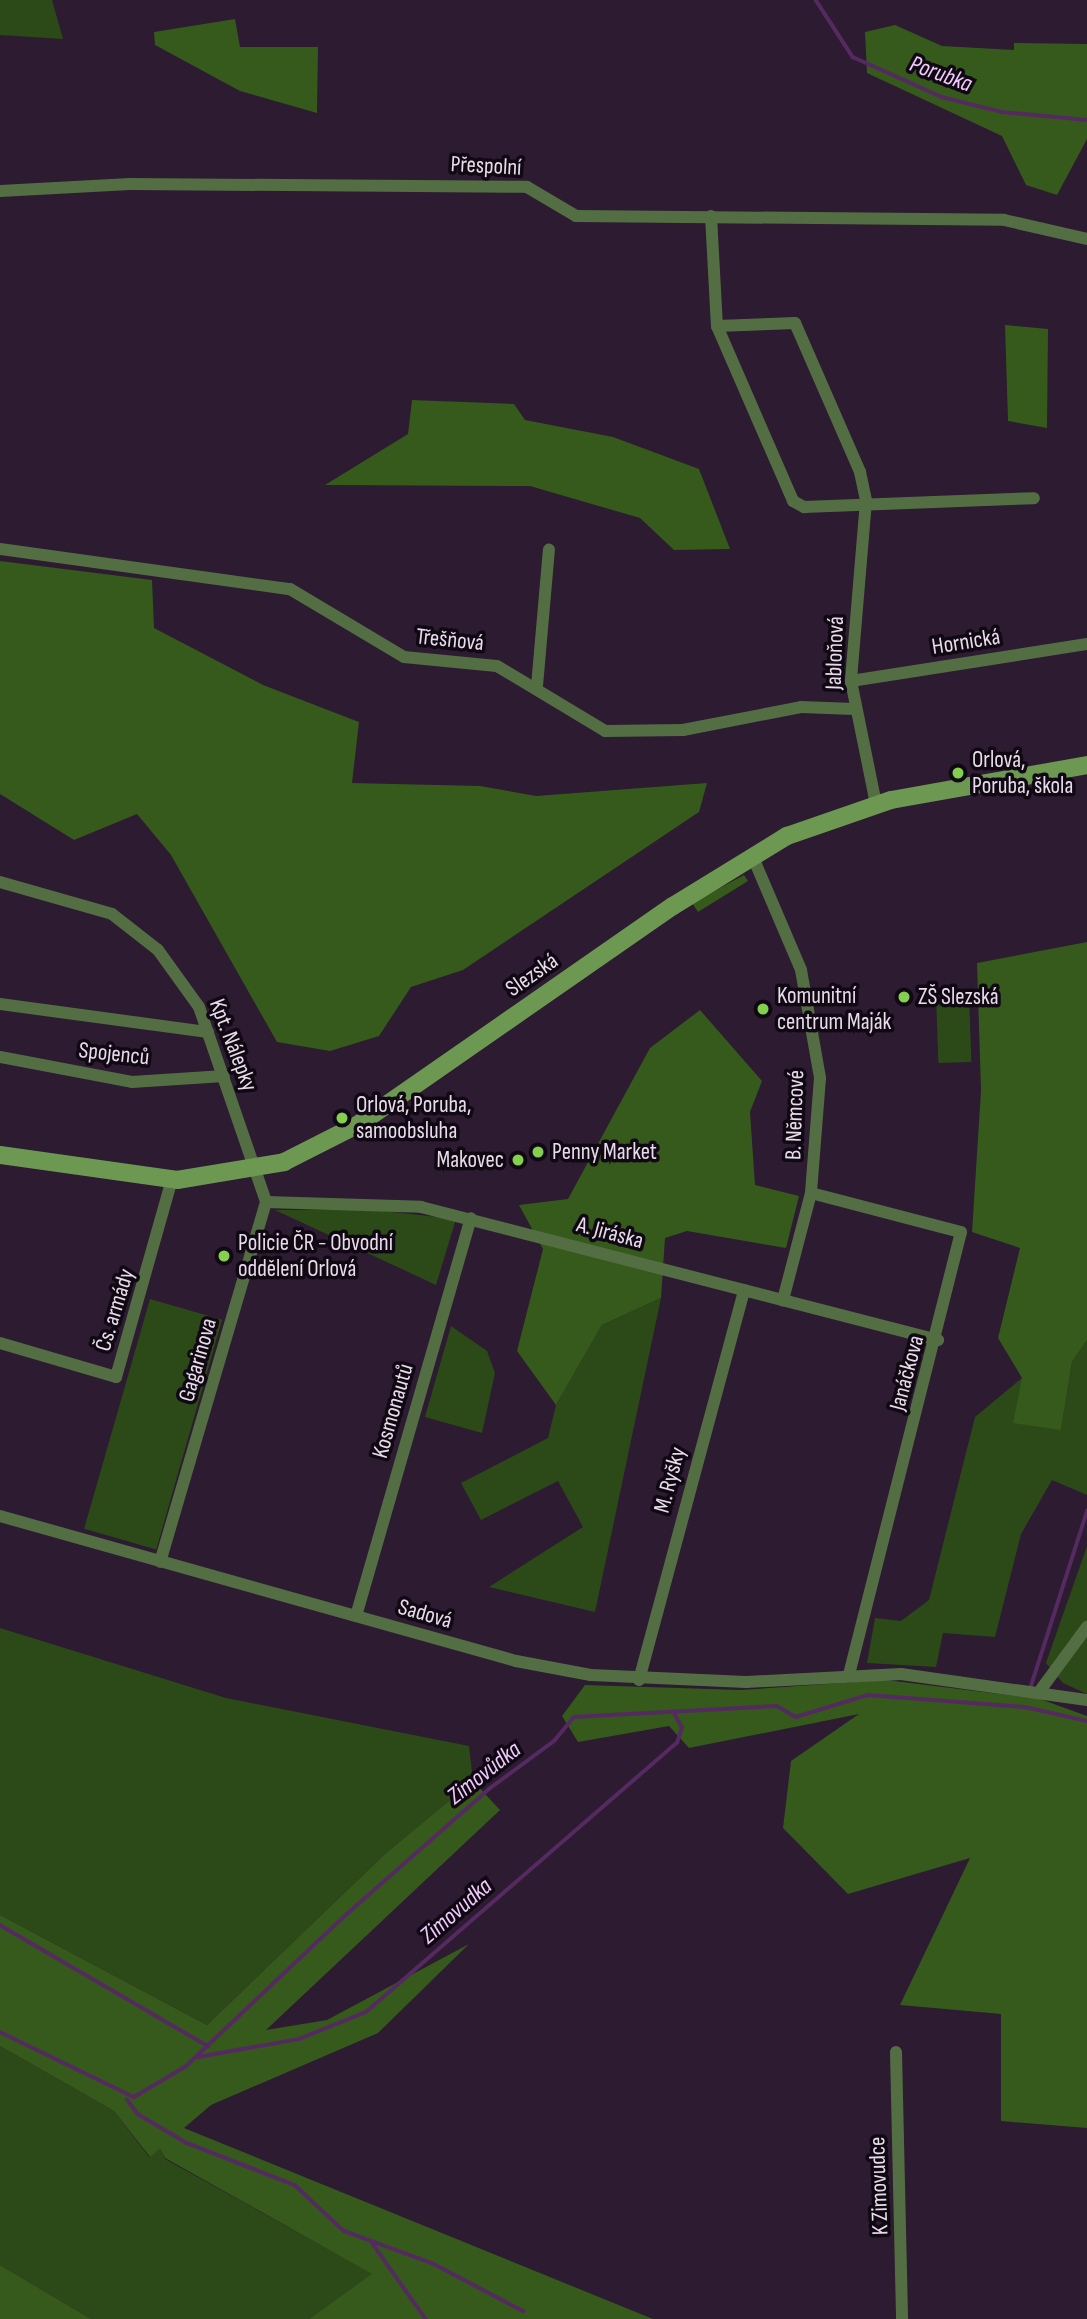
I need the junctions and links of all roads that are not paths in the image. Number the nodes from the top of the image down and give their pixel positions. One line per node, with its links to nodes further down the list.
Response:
1 (0, 191): 2 (street, Přespolní)
2 (711, 216): 3 (street, Přespolní); 4 (street)
3 (1087, 239)
4 (717, 327): 6 (street); 6 (street, Jabloňová)
5 (1034, 498): 6 (street)
6 (866, 501): 10 (street, Jabloňová)
7 (0, 549): 11 (street, Třešňová)
8 (549, 550): 11 (street)
9 (1087, 644): 10 (street, Hornická)
10 (851, 681): 12 (street, Jabloňová)
11 (537, 685): 12 (street, Třešňová)
12 (854, 709): 14 (street, Jabloňová)
13 (1087, 765): 14 (street, Slezská)
14 (876, 804): 15 (street, Slezská)
15 (752, 855): 22 (street, Slezská); 24 (street, B. Němcové)
16 (0, 882): 18 (street, Kpt. Nálepky)
17 (0, 1004): 18 (street)
18 (208, 1032): 20 (street, Kpt. Nálepky)
19 (0, 1057): 20 (street, Spojenců)
20 (224, 1076): 22 (street, Kpt. Nálepky)
21 (0, 1155): 23 (street, Slezská)
22 (253, 1170): 23 (street, Slezská); 25 (street)
23 (172, 1179): 30 (street, Čs. armády)
24 (811, 1193): 28 (street, B. Němcové); 29 (street, Janáčkova)
25 (266, 1202): 26 (street, A. Jiráska); 32 (street, Gagarinova)
26 (471, 1218): 27 (street, A. Jiráska); 33 (street, Kosmonautů)
27 (744, 1290): 28 (street, A. Jiráska); 36 (street, M. Ryšky)
28 (783, 1300): 29 (street, A. Jiráska)
29 (938, 1339): 35 (street, Janáčkova)
30 (0, 1343)
31 (0, 1516): 32 (street, Sadová)
32 (160, 1562): 33 (street, Sadová)
33 (356, 1616): 36 (street, Sadová)
34 (1087, 1627): 37 (street)
35 (849, 1674): 36 (street, Sadová); 37 (street, Sadová)
36 (639, 1680)
37 (1039, 1692): 38 (street, Sadová)
38 (1087, 1700)
39 (896, 2052): 40 (street, K Zimovudce)
40 (902, 2319)

